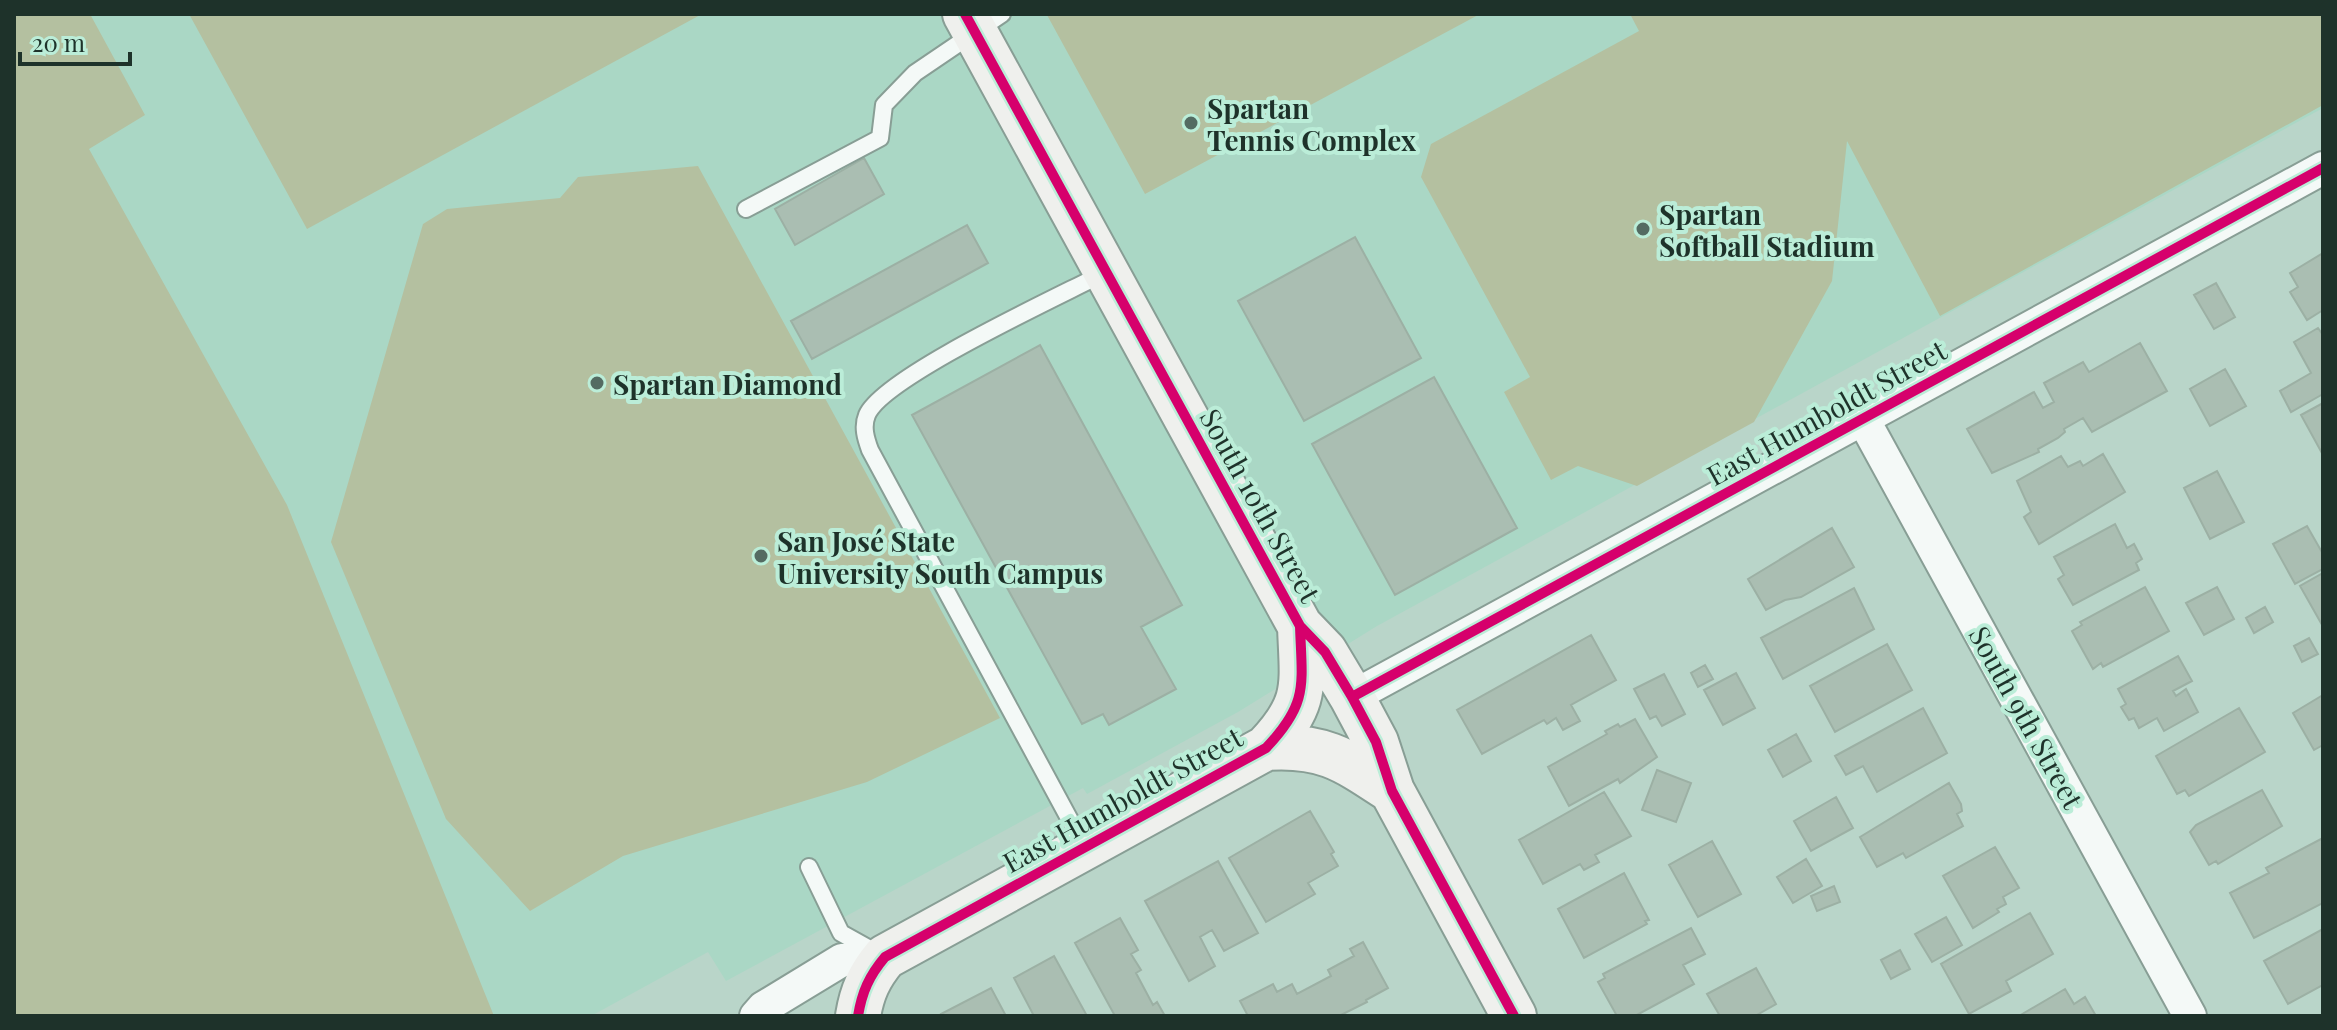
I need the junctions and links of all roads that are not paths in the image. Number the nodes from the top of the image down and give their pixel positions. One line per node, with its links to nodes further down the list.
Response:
1 (980, 19): 3 (lane); 4 (main road, South 10th Street)
2 (2323, 168): 5 (street, East Humboldt Street)
3 (746, 209)
4 (1106, 272): 6 (main road, South 10th Street); 10 (lane)
5 (1863, 419): 7 (street, East Humboldt Street); 16 (street, South 9th Street)
6 (1300, 626): 7 (main road, South 10th Street); 8 (main road, East Humboldt Street)
7 (1352, 697): 9 (main road, South 10th Street)
8 (1266, 748): 9 (main road, East Humboldt Street); 10 (main road, East Humboldt Street)
9 (1392, 791): 15 (main road, South 10th Street)
10 (1084, 848): 12 (main road, East Humboldt Street)
11 (809, 867): 12 (lane)
12 (885, 957): 13 (street, East Humboldt Street); 14 (main road)
13 (756, 1016)
14 (858, 1016)
15 (1514, 1016)
16 (2190, 1016)

